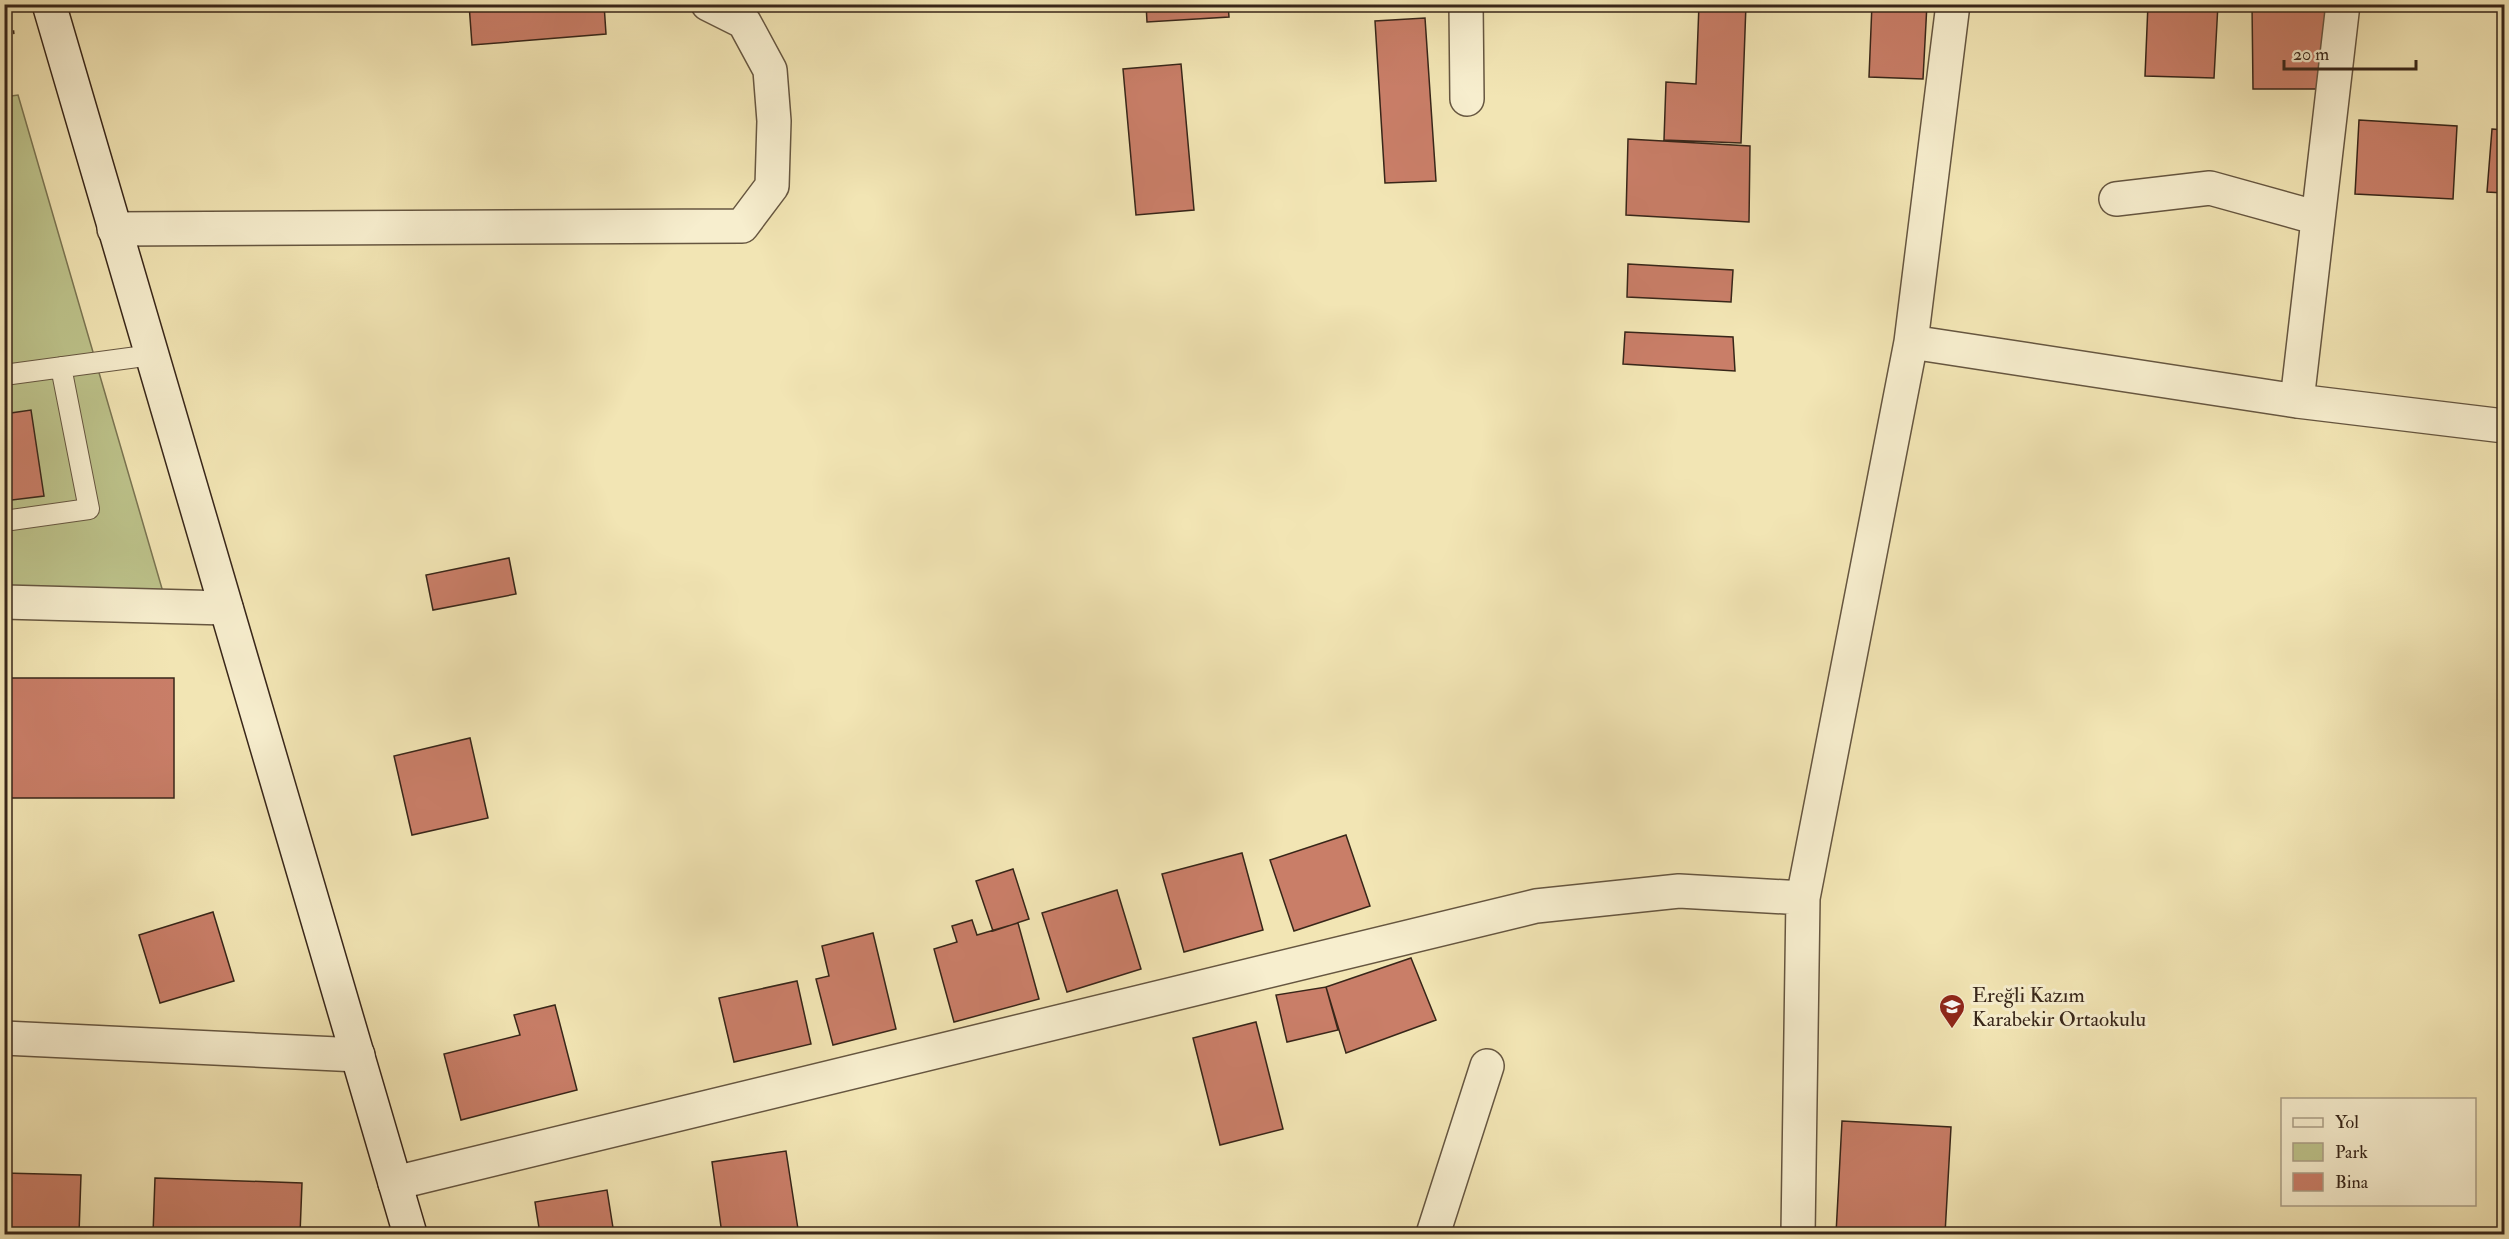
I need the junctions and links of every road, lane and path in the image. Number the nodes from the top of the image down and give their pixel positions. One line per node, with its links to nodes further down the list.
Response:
1 (49, 4): 9 (street)
2 (708, 4): 9 (street)
3 (1466, 4): 6 (street)
4 (1953, 4): 10 (street)
5 (2343, 4): 8 (street)
6 (1467, 99)
7 (2116, 199): 8 (street)
8 (2318, 218): 14 (street)
9 (114, 229): 11 (street)
10 (1911, 342): 14 (street); 19 (street)
11 (152, 355): 12 (lane); 18 (street)
12 (61, 367): 13 (lane); 16 (lane)
13 (4, 375)
14 (2297, 401): 15 (street)
15 (2505, 426)
16 (4, 521)
17 (4, 602): 18 (street)
18 (226, 608): 21 (street)
19 (1803, 898): 23 (street); 26 (street)
20 (4, 1038): 21 (street)
21 (358, 1055): 23 (street)
22 (1487, 1066): 25 (street)
23 (395, 1184): 24 (street)
24 (410, 1234)
25 (1433, 1234)
26 (1798, 1234)

